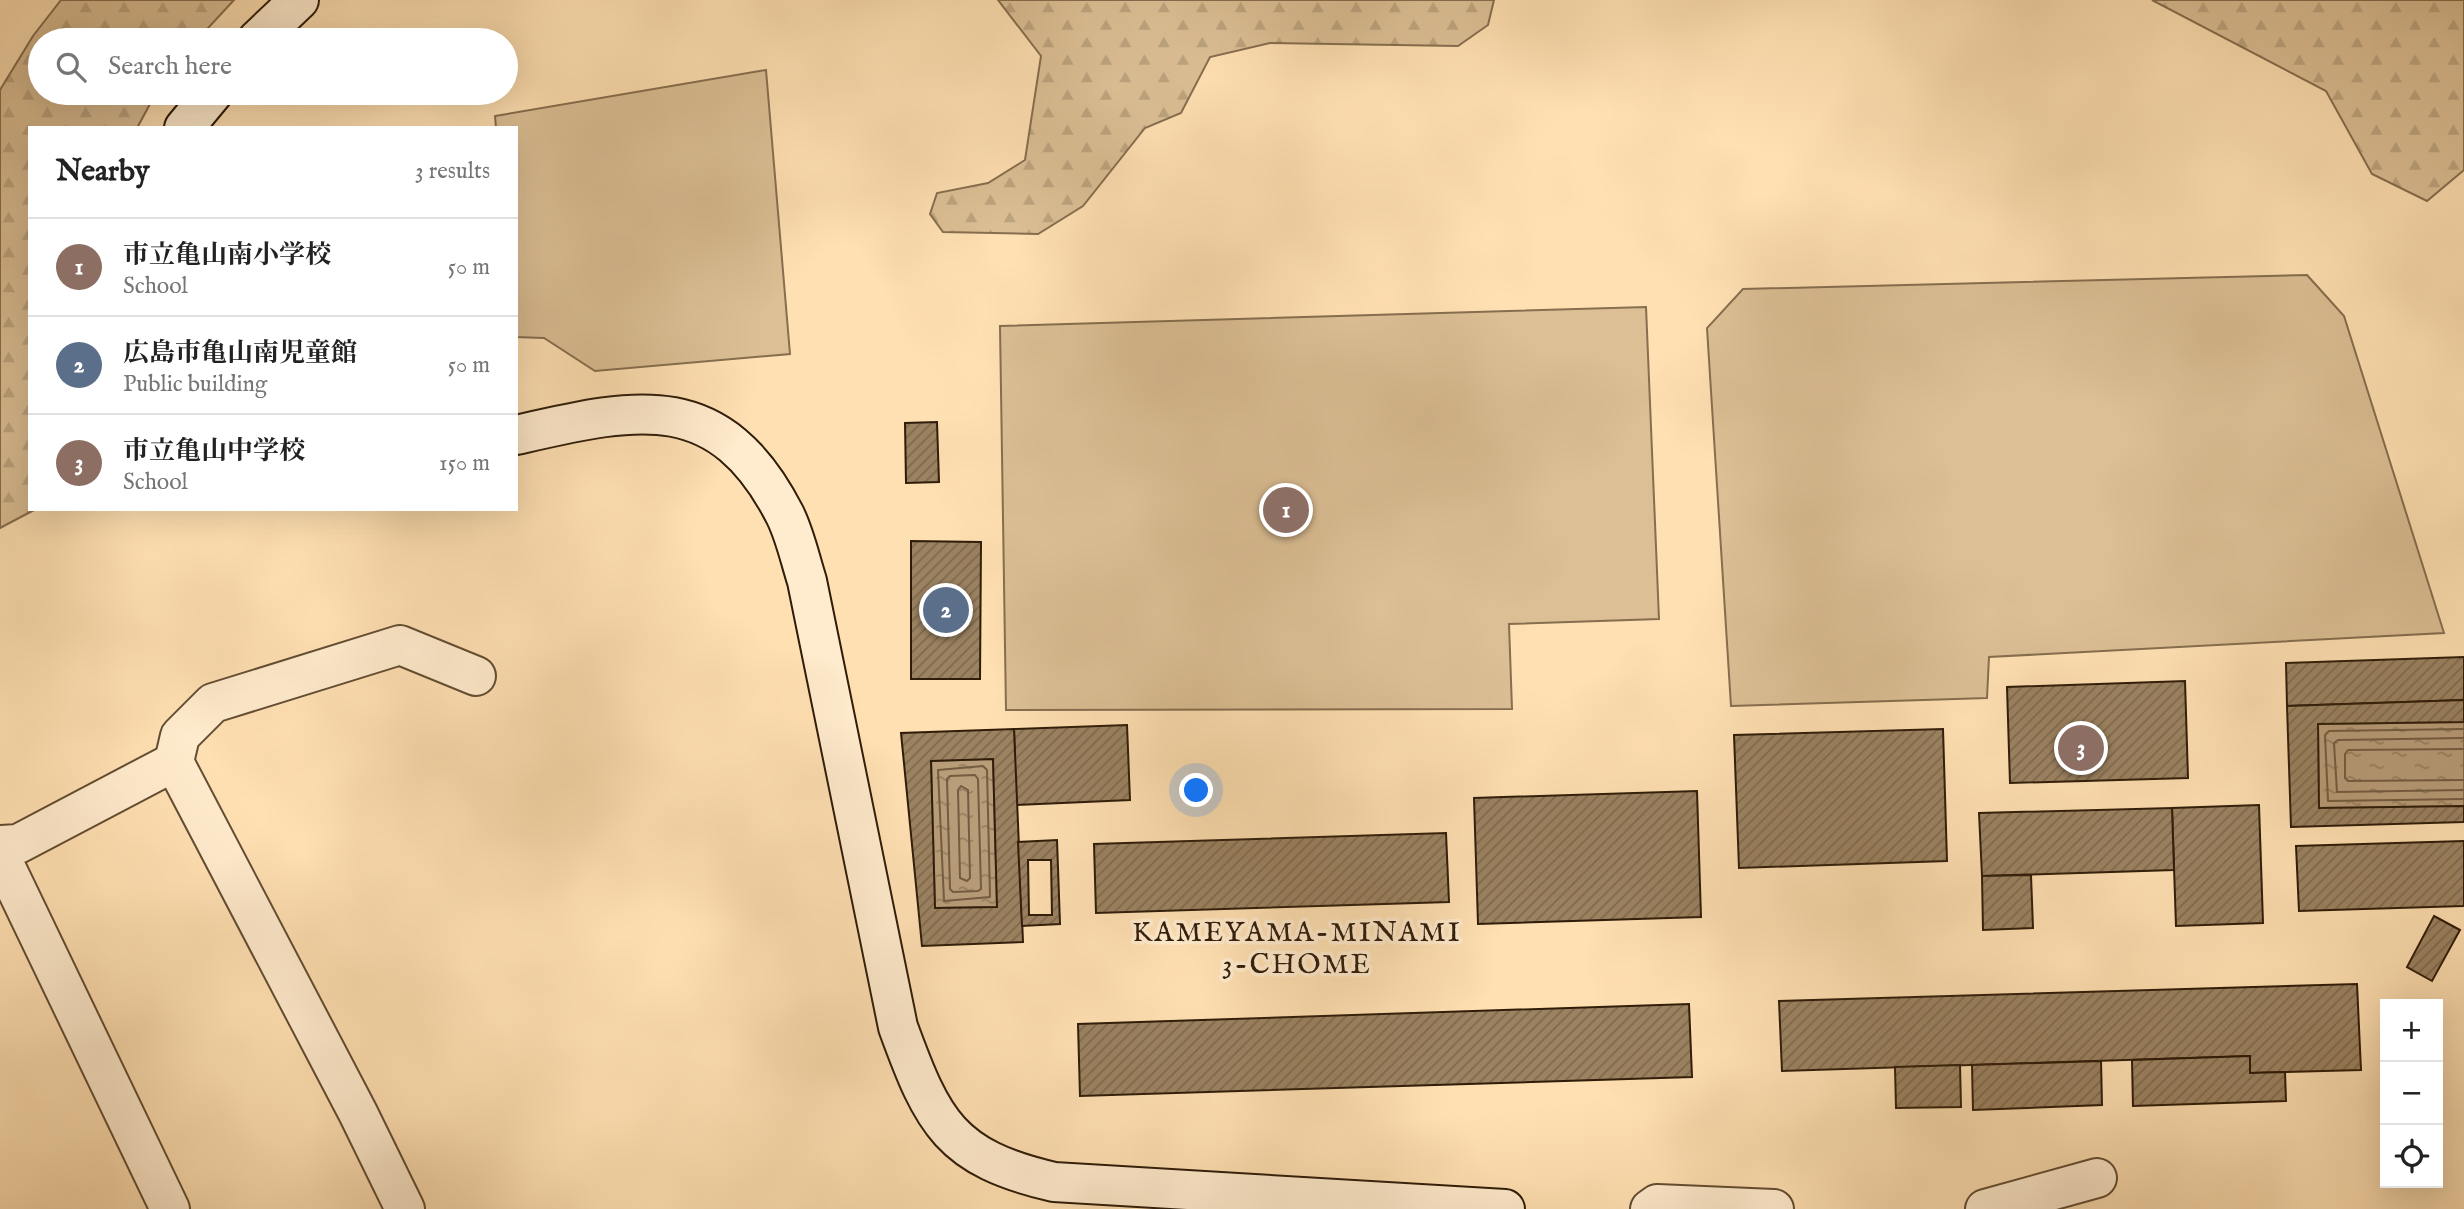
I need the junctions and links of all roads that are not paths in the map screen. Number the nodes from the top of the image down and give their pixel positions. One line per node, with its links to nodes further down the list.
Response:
1 (299, 0): 2 (street)
2 (270, 28)
3 (203, 105): 4 (street)
4 (186, 126)
5 (518, 435): 13 (street)
6 (476, 676): 7 (street)
7 (174, 762): 8 (street); 12 (street)
8 (0, 845)
9 (0, 855): 11 (street)
10 (2097, 1178): 16 (street)
11 (170, 1209)
12 (404, 1209)
13 (1505, 1209)
14 (1650, 1209): 15 (street)
15 (1774, 1209)
16 (1985, 1209)

